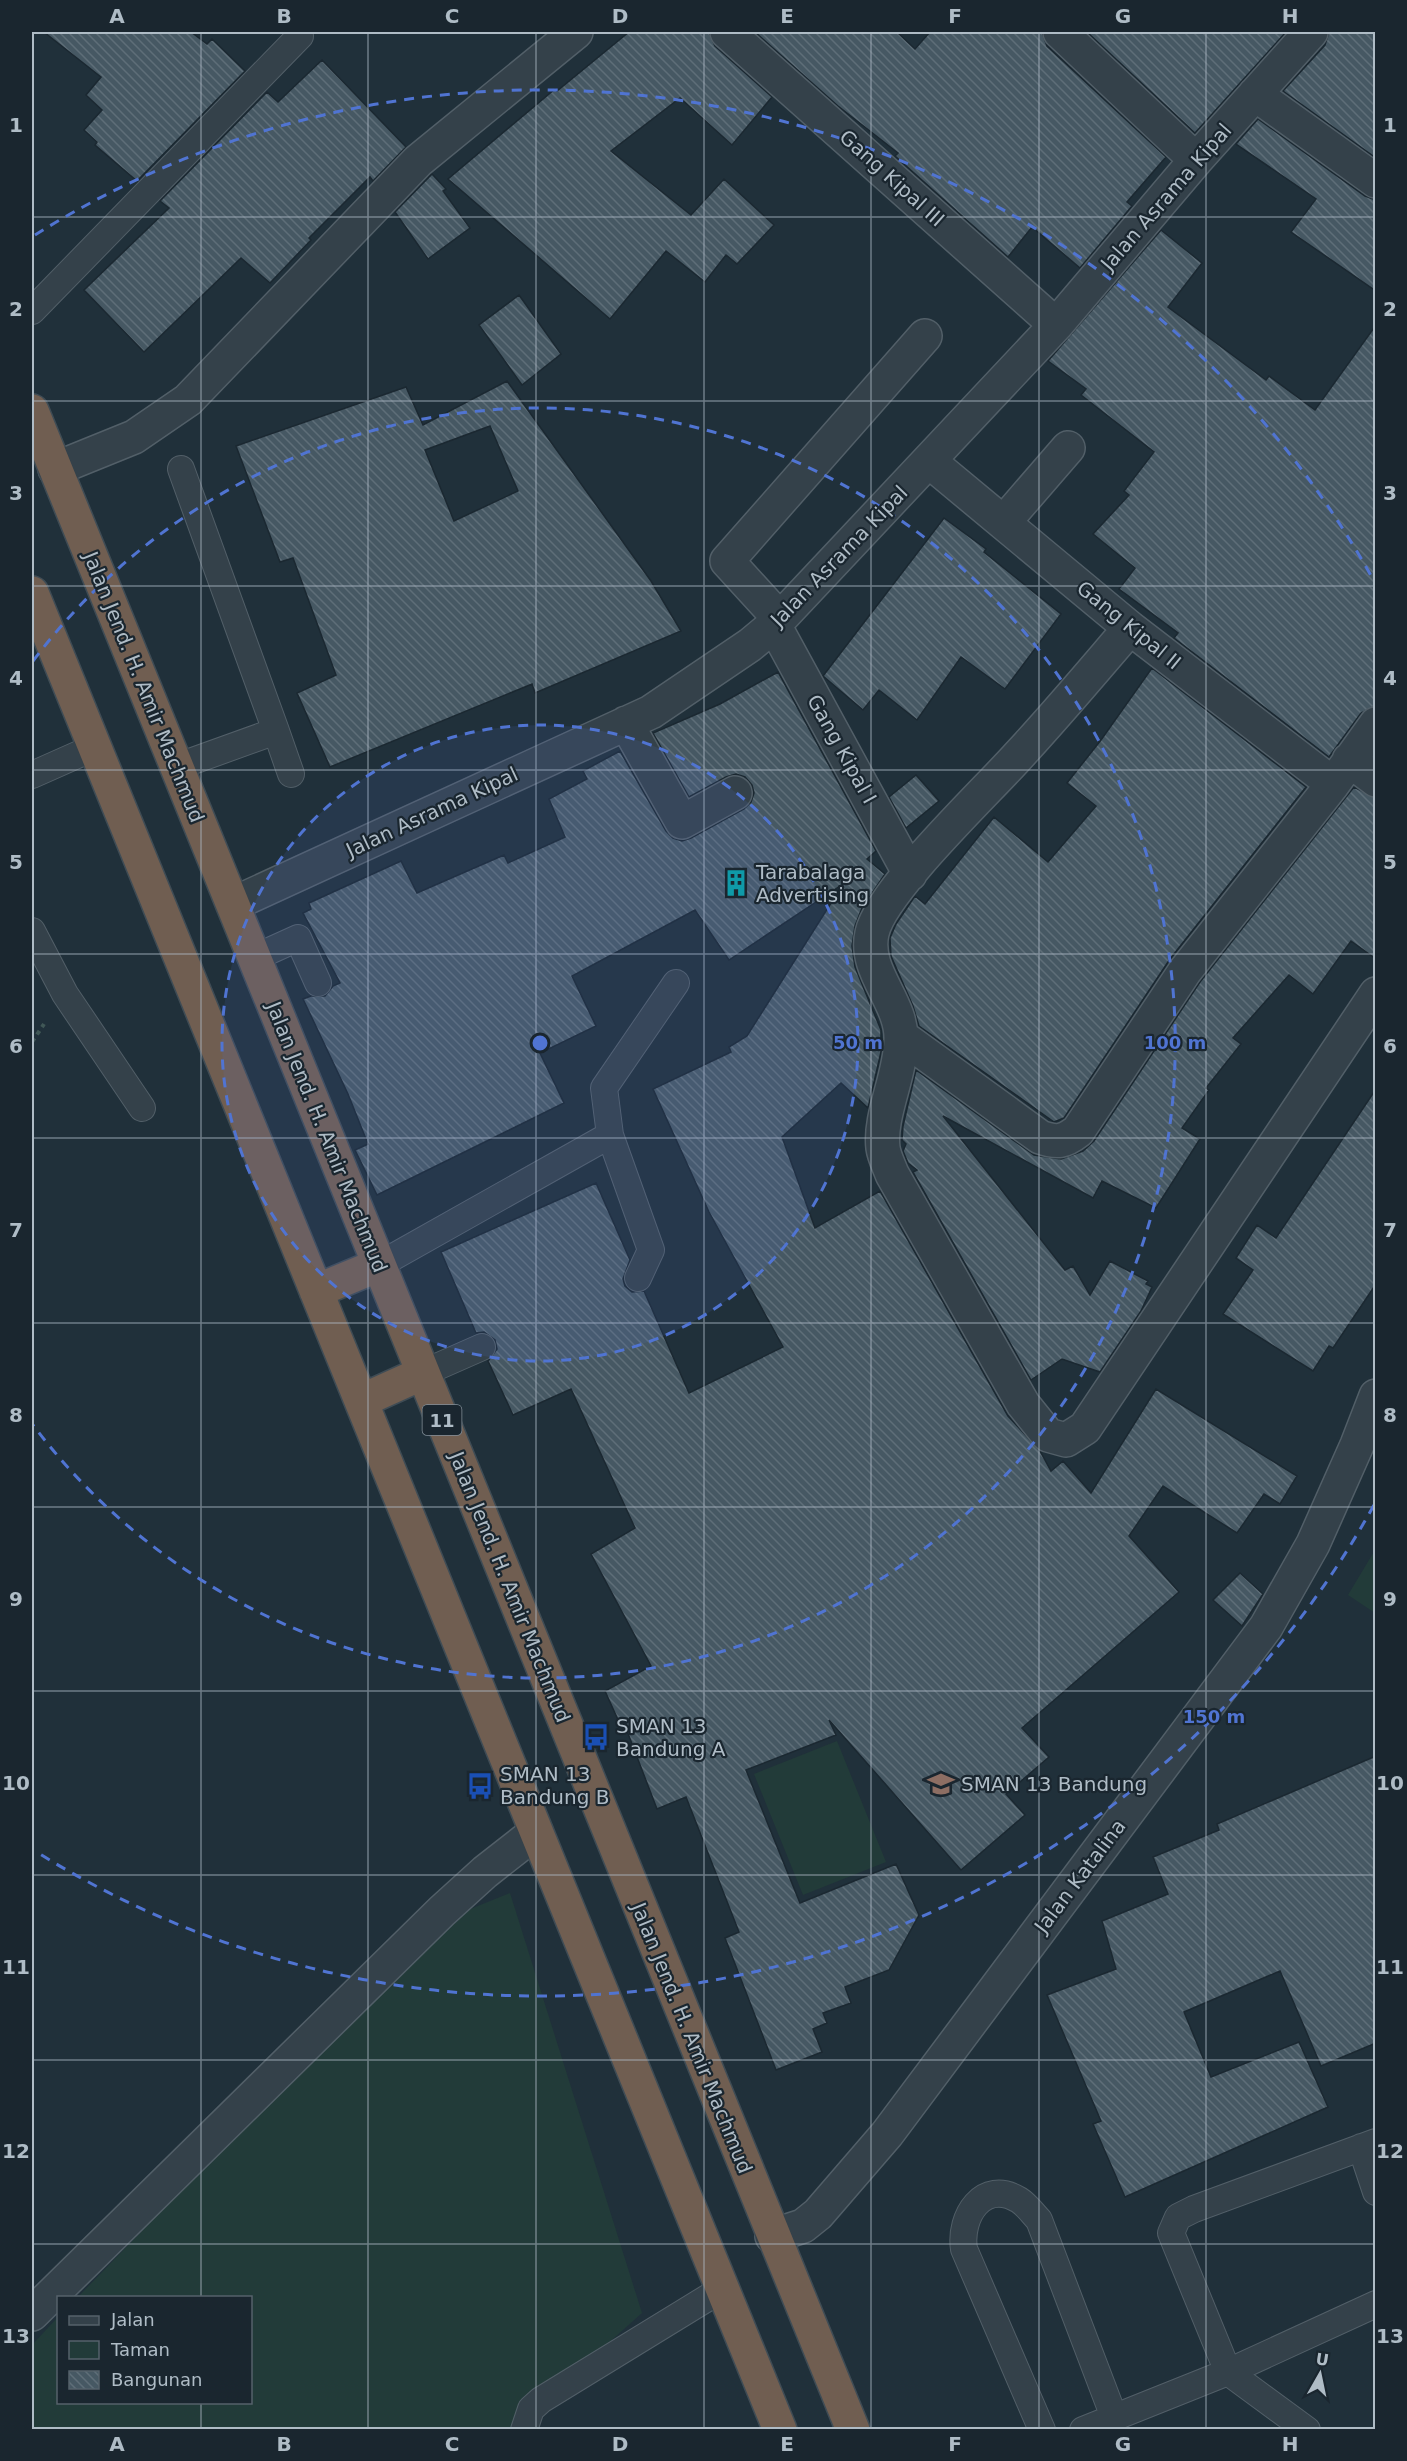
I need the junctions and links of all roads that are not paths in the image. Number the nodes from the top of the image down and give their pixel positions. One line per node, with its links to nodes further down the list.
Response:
1 (576, 32): 15 (street)
2 (727, 32): 10 (street, Gang Kipal III)
3 (1060, 32): 7 (street)
4 (1311, 32): 6 (street, Jalan Asrama Kipal)
5 (300, 36): 9 (lane)
6 (1255, 94): 7 (street, Jalan Asrama Kipal); 8 (street)
7 (1196, 160): 10 (street, Jalan Asrama Kipal)
8 (1376, 181)
9 (32, 311)
10 (1056, 326): 14 (street, Jalan Asrama Kipal)
11 (925, 336): 19 (street, Gang Kipal I)
12 (32, 411): 15 (highway, Jalan Jend. H. Amir Machmud / 11)
13 (1068, 448): 17 (street)
14 (929, 461): 17 (street, Gang Kipal II); 19 (street, Jalan Asrama Kipal)
15 (55, 469): 25 (highway, Jalan Jend. H. Amir Machmud / 11)
16 (181, 469): 23 (lane)
17 (1004, 522): 20 (street, Gang Kipal II)
18 (32, 593): 24 (highway)
19 (777, 622): 21 (street, Jalan Asrama Kipal); 31 (street, Gang Kipal I)
20 (1130, 628): 26 (street, Gang Kipal II); 31 (street)
21 (626, 723): 30 (street); 32 (street, Jalan Asrama Kipal)
22 (1376, 724): 26 (street)
23 (276, 730): 25 (lane); 27 (lane)
24 (95, 747): 28 (lane); 43 (highway)
25 (176, 767): 32 (highway, Jalan Jend. H. Amir Machmud / 11)
26 (1341, 772): 29 (street, Gang Kipal II); 38 (street)
27 (291, 774)
28 (32, 775)
29 (1376, 780)
30 (735, 793)
31 (910, 874): 38 (street)
32 (232, 904): 34 (highway, Jalan Jend. H. Amir Machmud / 11)
33 (32, 932): 39 (lane)
34 (254, 958): 35 (lane); 41 (highway, Jalan Jend. H. Amir Machmud / 11)
35 (318, 983)
36 (676, 983): 40 (lane)
37 (1376, 994): 38 (street)
38 (901, 1036)
39 (142, 1108)
40 (610, 1135): 41 (lane); 42 (lane)
41 (380, 1265): 43 (highway); 45 (highway, Jalan Jend. H. Amir Machmud / 11)
42 (638, 1278)
43 (316, 1291): 47 (highway)
44 (482, 1347): 45 (lane)
45 (423, 1373): 47 (highway); 52 (highway, Jalan Jend. H. Amir Machmud / 11)
46 (1376, 1396): 48 (street, Jalan Katalina)
47 (361, 1401): 49 (highway)
48 (1366, 1437): 52 (street, Jalan Katalina)
49 (536, 1832): 53 (highway); 55 (street)
50 (1368, 2144): 51 (lane); 56 (lane)
51 (1376, 2192)
52 (772, 2236): 60 (highway, Jalan Jend. H. Amir Machmud / 11)
53 (722, 2289): 58 (lane); 59 (highway)
54 (1376, 2304): 56 (lane)
55 (32, 2314)
56 (1228, 2372): 57 (lane); 63 (lane)
57 (1114, 2417): 61 (lane); 62 (lane)
58 (524, 2430)
59 (780, 2430)
60 (853, 2430)
61 (1042, 2430)
62 (1083, 2430)
63 (1307, 2430)

